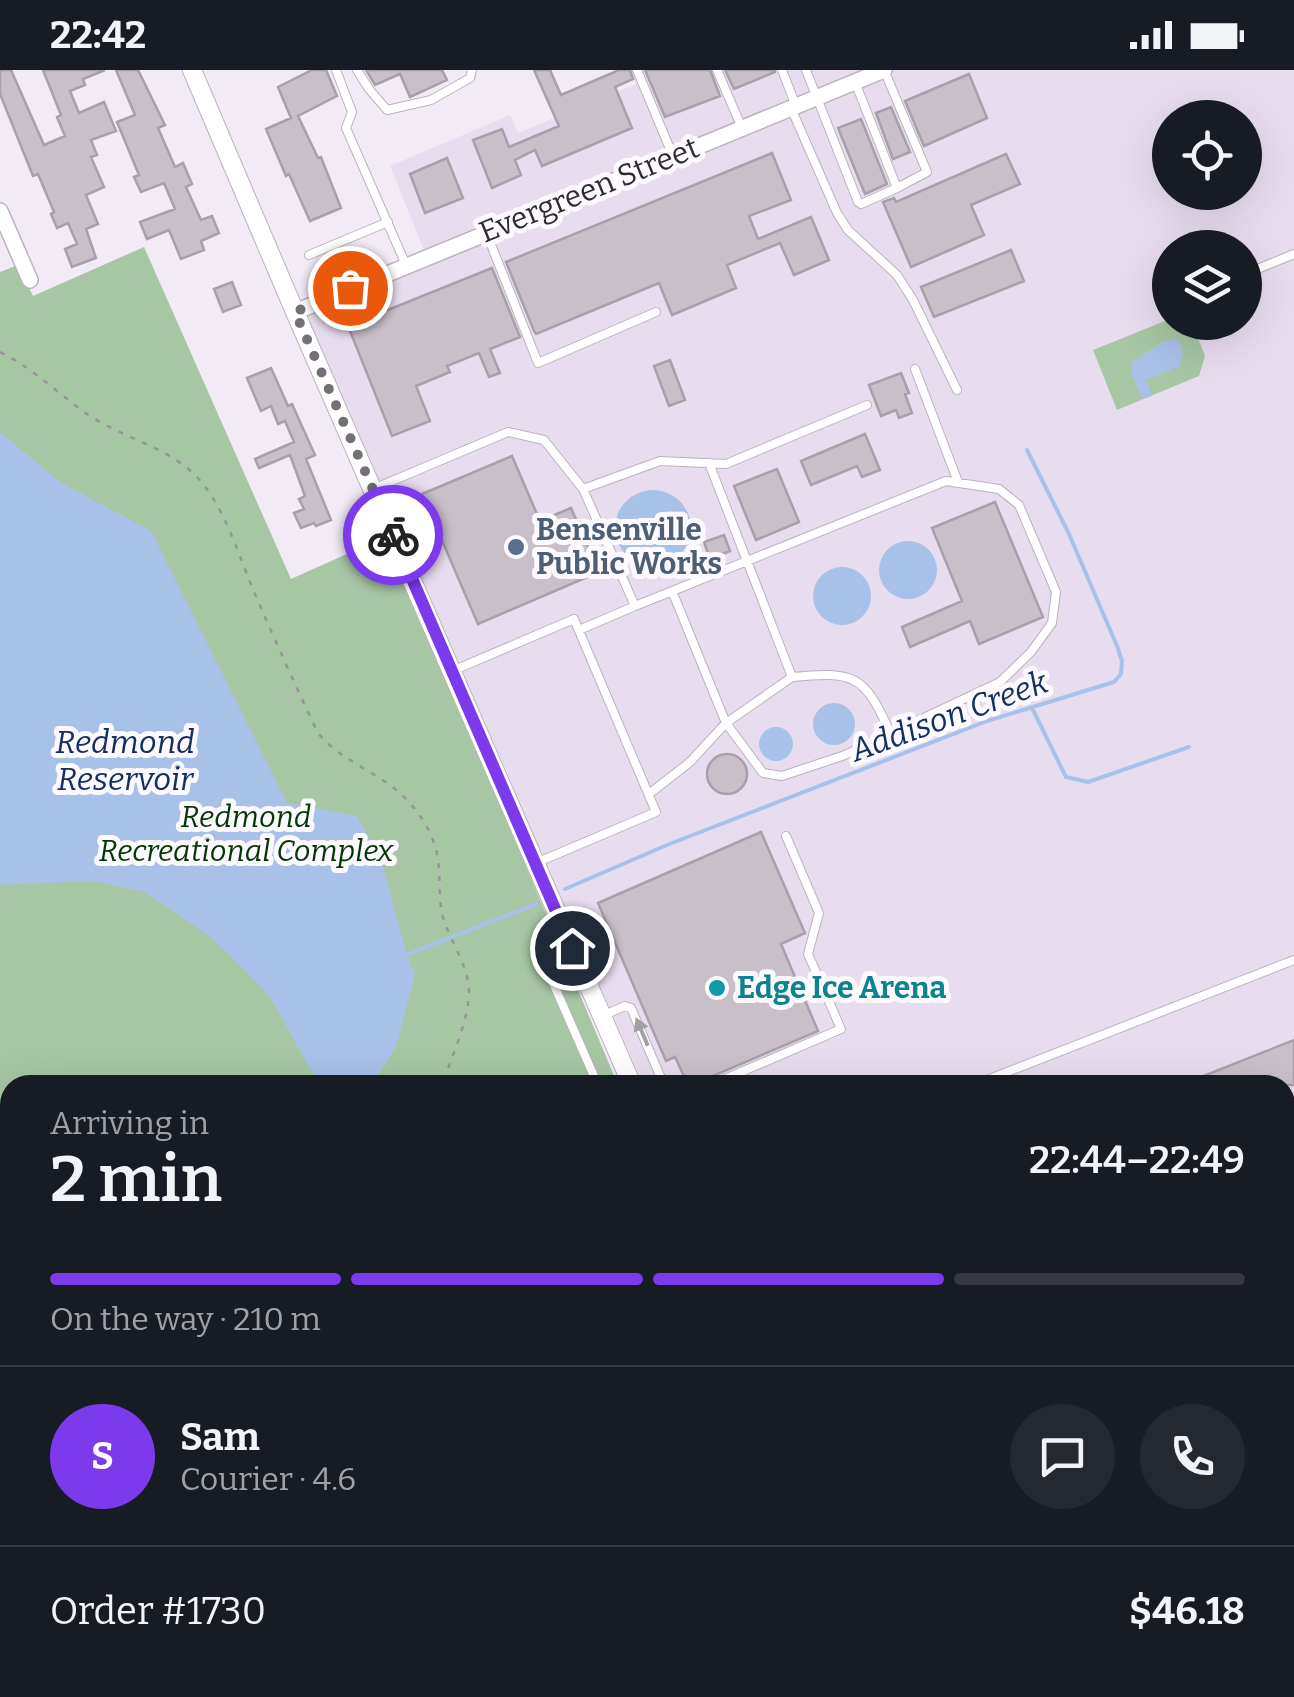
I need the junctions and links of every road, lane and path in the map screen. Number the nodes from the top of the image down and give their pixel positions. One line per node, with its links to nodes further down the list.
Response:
1 (336, 70): 17 (lane)
2 (358, 70): 3 (lane)
3 (472, 70)
4 (637, 70): 14 (lane)
5 (718, 70): 13 (lane)
6 (782, 70): 12 (lane)
7 (806, 70): 11 (lane)
8 (884, 70): 10 (street, Evergreen Street); 15 (lane)
9 (200, 72): 24 (street)
10 (855, 82): 11 (street, Evergreen Street); 15 (lane)
11 (817, 98): 12 (street, Evergreen Street); 15 (lane)
12 (794, 107): 13 (street, Evergreen Street); 28 (lane)
13 (742, 128): 14 (street, Evergreen Street)
14 (672, 156): 18 (street, Evergreen Street)
15 (897, 188)
16 (0, 211): 23 (street)
17 (388, 222): 20 (lane); 21 (lane)
18 (486, 232): 21 (street, Evergreen Street); 25 (lane)
19 (1294, 254): 22 (lane)
20 (309, 255)
21 (406, 265): 24 (street, Evergreen Street)
22 (1262, 267)
23 (30, 280)
24 (295, 312): 35 (street)
25 (656, 312)
26 (0, 352): 50 (path)
27 (915, 370): 29 (lane)
28 (957, 390)
29 (924, 392): 30 (lane); 33 (lane)
30 (912, 396)
31 (867, 405): 32 (lane)
32 (708, 463): 34 (lane); 36 (lane)
33 (958, 482): 36 (lane); 43 (lane)
34 (583, 488): 35 (lane); 38 (lane)
35 (372, 490): 40 (street)
36 (747, 560): 37 (lane); 41 (lane)
37 (672, 591): 38 (lane); 42 (lane)
38 (635, 606): 39 (lane)
39 (579, 630): 40 (lane); 44 (lane)
40 (452, 670): 46 (street)
41 (792, 677): 42 (lane); 43 (lane)
42 (726, 723): 43 (lane); 44 (lane)
43 (890, 732)
44 (648, 794): 46 (lane)
45 (786, 836): 54 (lane)
46 (536, 864): 47 (street)
47 (572, 948): 49 (street); 51 (lane)
48 (1294, 960): 55 (lane)
49 (602, 1016): 52 (street); 53 (lane, one-way to 49)
50 (445, 1075)
51 (593, 1075)
52 (628, 1075)
53 (660, 1075)
54 (734, 1075)
55 (1000, 1075)

